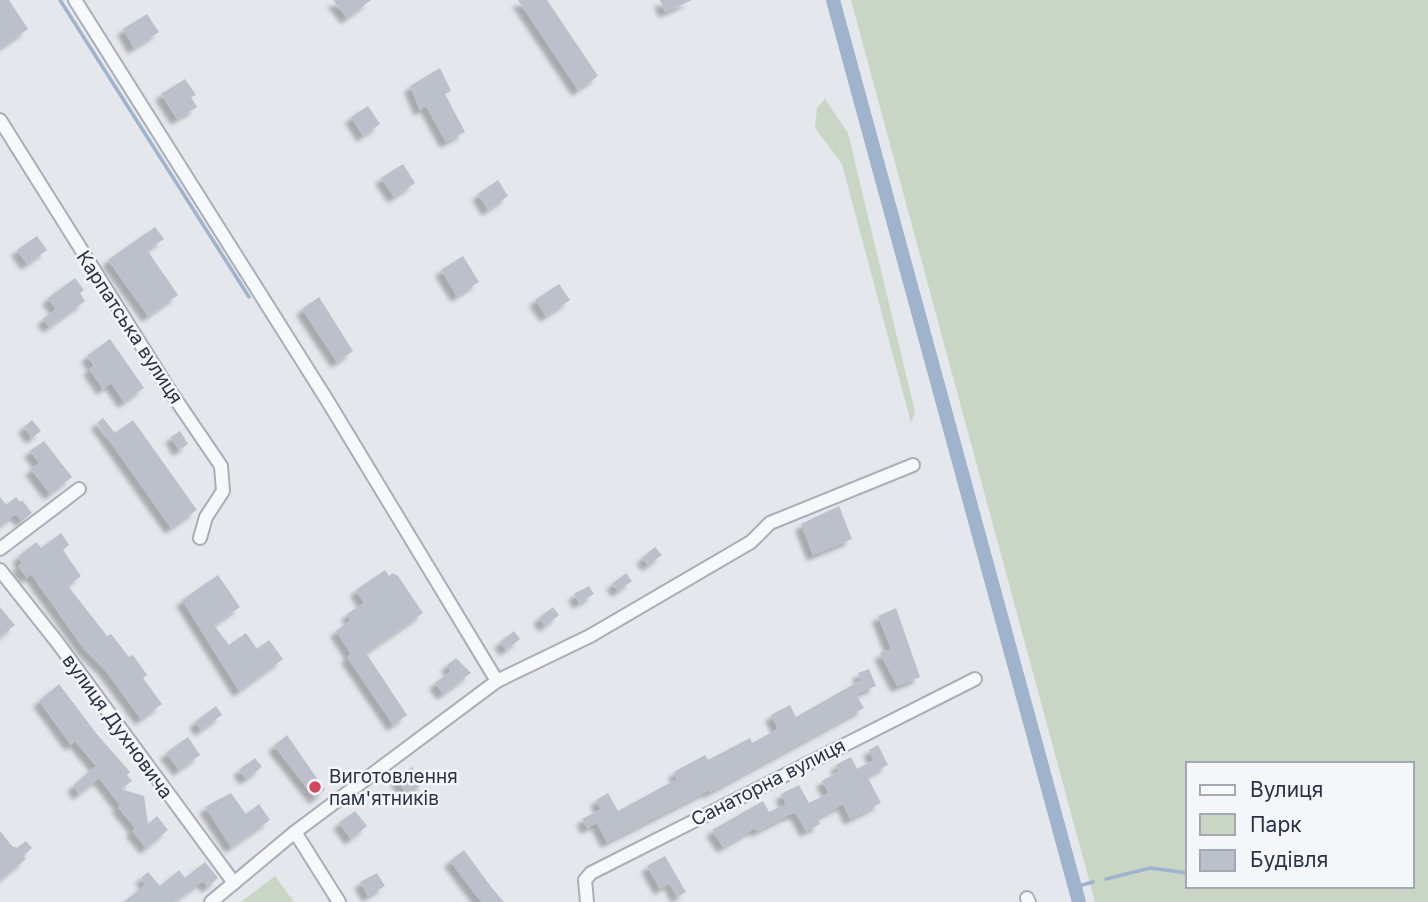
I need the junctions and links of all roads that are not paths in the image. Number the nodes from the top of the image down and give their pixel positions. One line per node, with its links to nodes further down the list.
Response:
1 (75, 0): 9 (street)
2 (0, 120): 5 (street, Карпатська вулиця)
3 (913, 466): 9 (street)
4 (79, 489): 6 (street)
5 (200, 538)
6 (0, 550)
7 (0, 570): 11 (street, вулиця Духновича)
8 (975, 679): 14 (street, Санаторна вулиця)
9 (497, 681): 10 (street)
10 (295, 832): 11 (street); 13 (street)
11 (234, 883): 12 (street)
12 (211, 902)
13 (339, 902)
14 (587, 902)

